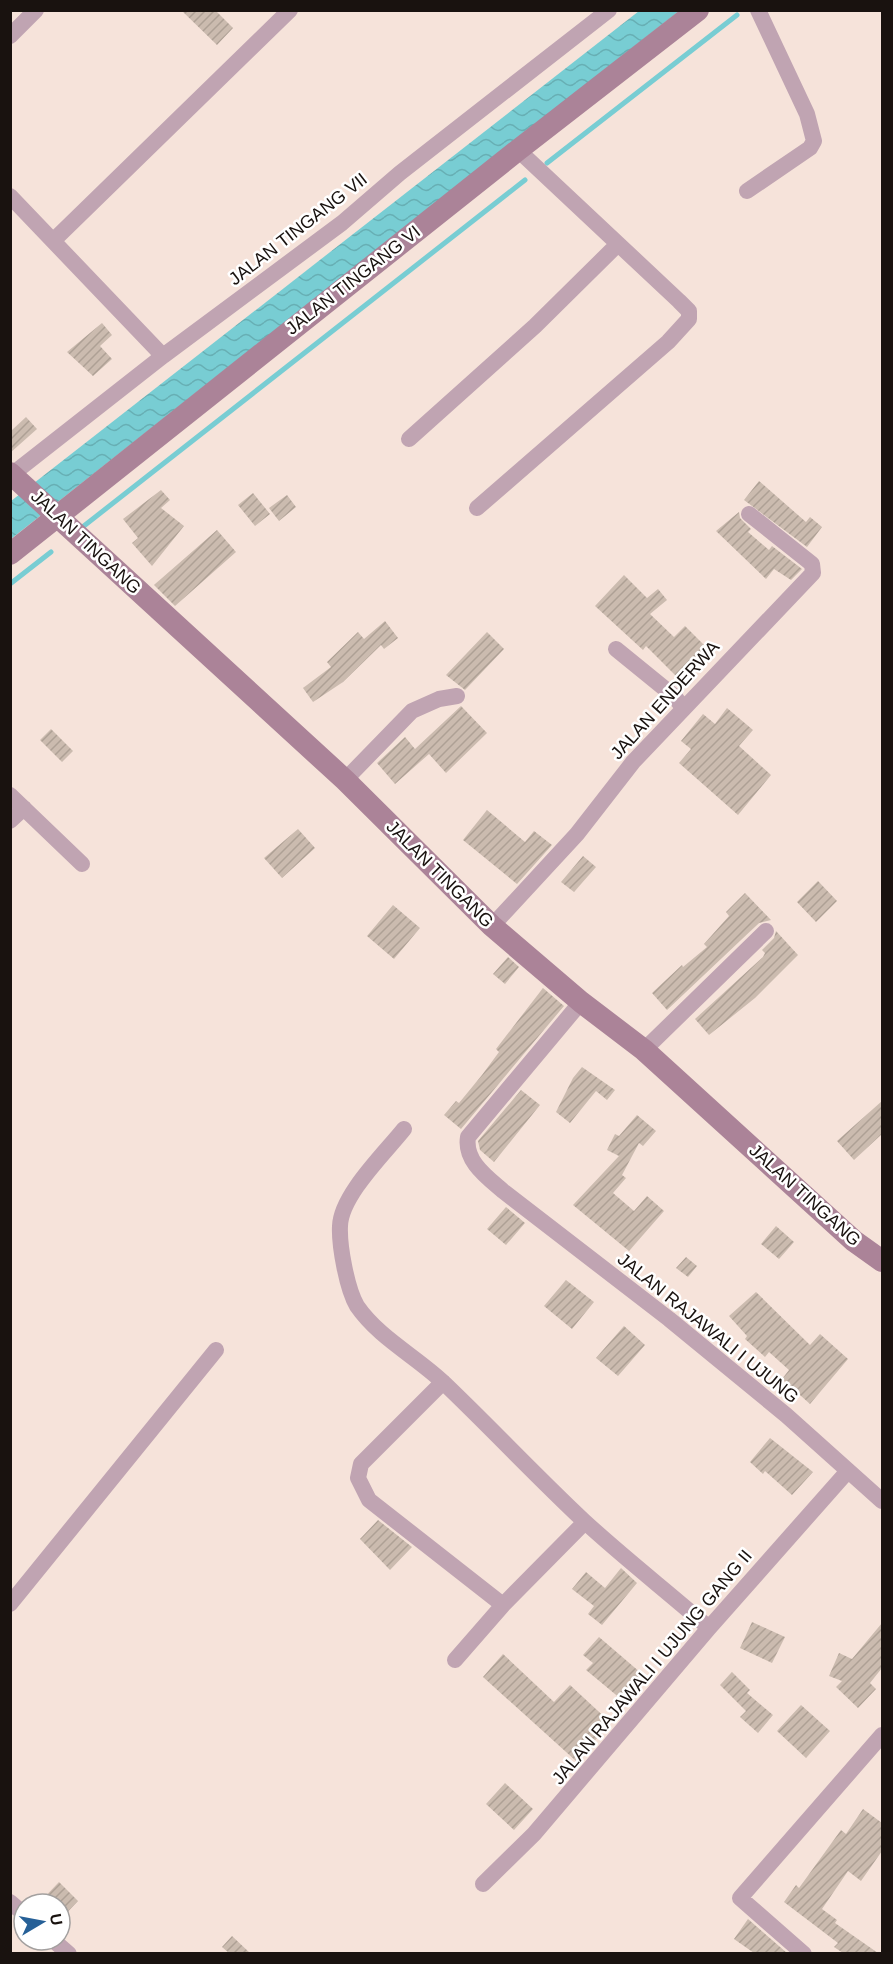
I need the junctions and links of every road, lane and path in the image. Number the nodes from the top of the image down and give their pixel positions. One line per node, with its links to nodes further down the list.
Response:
1 (36, 10): 6 (street)
2 (290, 10): 10 (street)
3 (609, 10): 12 (street, JALAN TINGANG VII)
4 (698, 10): 7 (main road, JALAN TINGANG VI)
5 (758, 10): 8 (street)
6 (10, 36)
7 (518, 150): 11 (street); 16 (main road, JALAN TINGANG VI)
8 (747, 191)
9 (10, 196): 10 (street)
10 (55, 239): 12 (street)
11 (617, 245): 13 (street); 15 (street)
12 (163, 356): 14 (street, JALAN TINGANG VII)
13 (409, 439)
14 (15, 478): 16 (main road, JALAN TINGANG)
15 (477, 508)
16 (52, 511): 18 (main road, JALAN TINGANG VI); 22 (main road, JALAN TINGANG)
17 (749, 514): 21 (street, JALAN ENDERWA)
18 (10, 554)
19 (616, 649): 21 (street)
20 (457, 696): 22 (street)
21 (683, 708): 27 (street, JALAN ENDERWA)
22 (345, 780): 27 (main road, JALAN TINGANG)
23 (10, 795): 24 (street)
24 (24, 808): 25 (street); 26 (street)
25 (10, 821)
26 (82, 864)
27 (492, 926): 29 (main road, JALAN TINGANG)
28 (766, 931): 30 (street)
29 (581, 1002): 30 (main road, JALAN TINGANG); 35 (street, JALAN RAJAWALI I UJUNG)
30 (644, 1050): 32 (main road, JALAN TINGANG)
31 (404, 1129): 34 (street)
32 (882, 1261)
33 (216, 1350): 38 (street)
34 (443, 1382): 37 (street); 39 (street)
35 (847, 1472): 36 (street, JALAN RAJAWALI I UJUNG); 40 (street, JALAN RAJAWALI I UJUNG GANG II)
36 (882, 1501)
37 (585, 1522): 39 (street); 40 (street)
38 (10, 1604)
39 (503, 1605): 41 (street)
40 (709, 1628): 43 (street, JALAN RAJAWALI I UJUNG GANG II)
41 (455, 1660)
42 (882, 1735): 44 (street)
43 (483, 1884)
44 (804, 1953)

